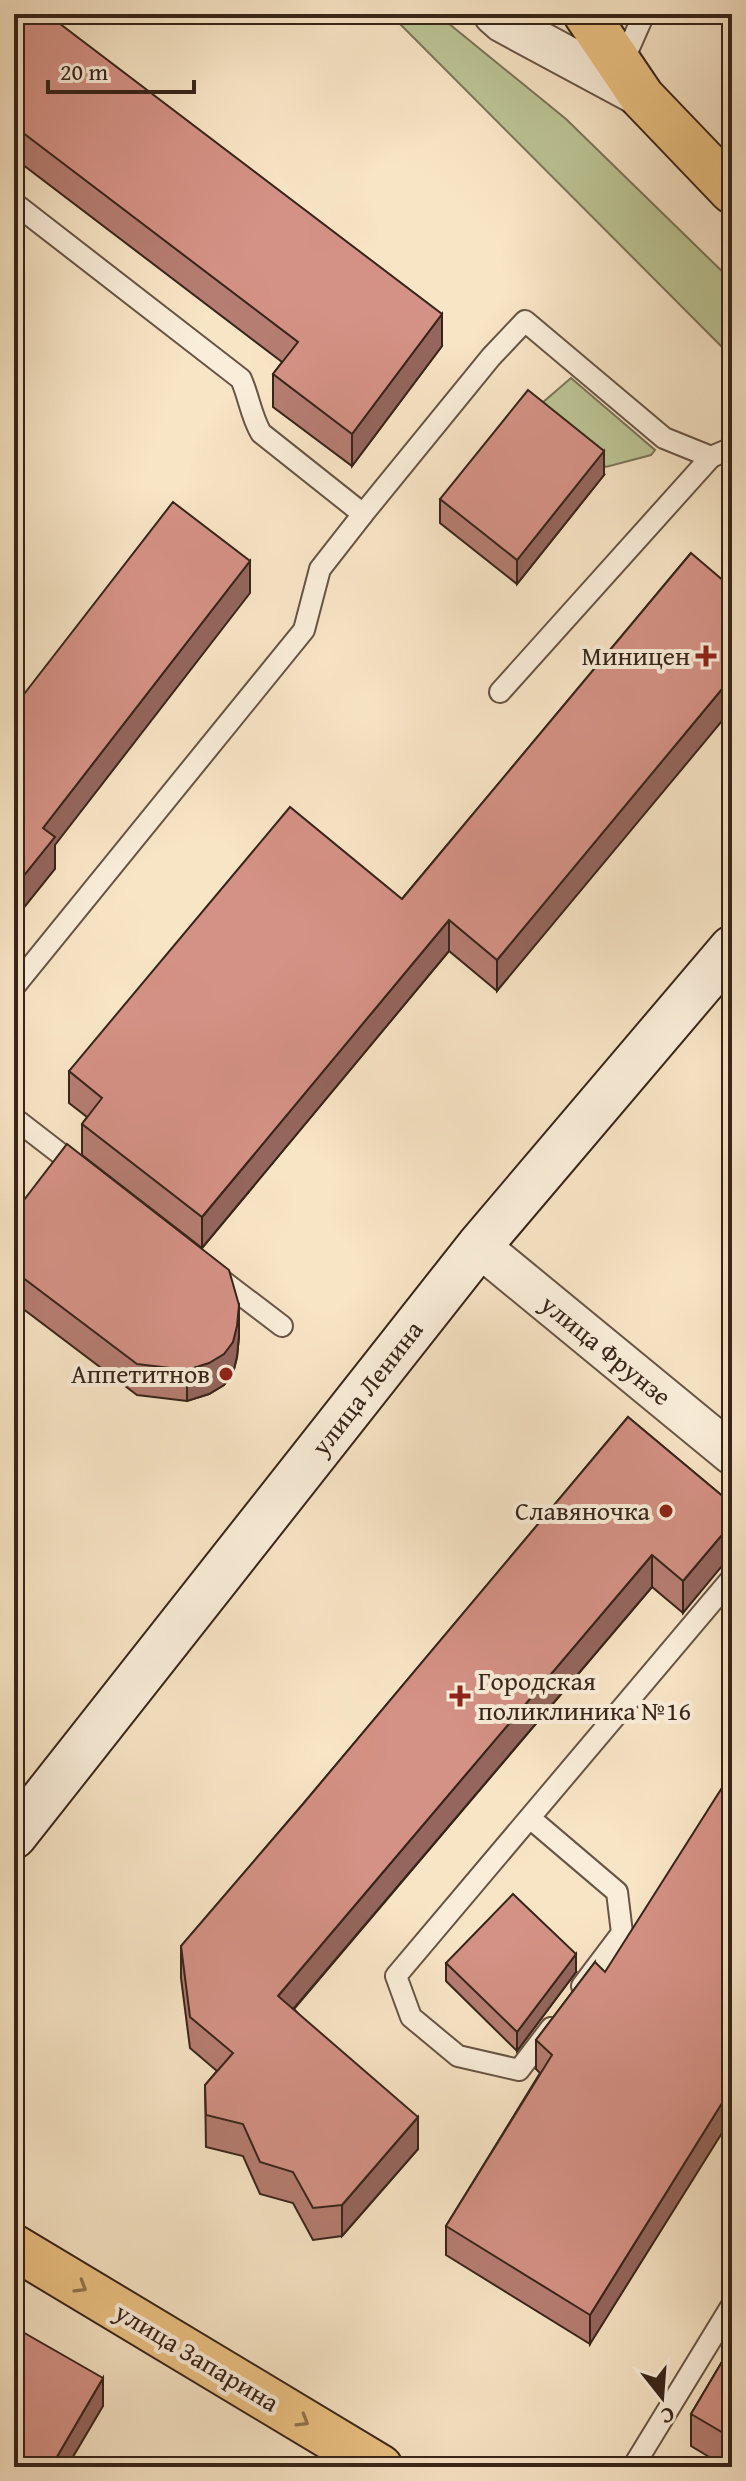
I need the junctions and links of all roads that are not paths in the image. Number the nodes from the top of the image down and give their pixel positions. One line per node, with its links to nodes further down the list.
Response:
1 (494, 14): 4 (street)
2 (586, 14): 4 (main road)
3 (644, 14): 4 (lane)
4 (631, 82): 5 (main road)
5 (732, 191)
6 (14, 203): 9 (lane)
7 (732, 448): 8 (lane)
8 (711, 457): 9 (lane); 10 (lane)
9 (363, 514): 12 (lane)
10 (500, 692)
11 (732, 948): 15 (main road, улица Ленина)
12 (14, 987)
13 (14, 1118): 14 (lane)
14 (99, 1184)
15 (479, 1246): 18 (street, улица Фрунзе); 21 (main road, улица Ленина)
16 (197, 1260): 17 (lane)
17 (282, 1326)
18 (732, 1454)
19 (732, 1578): 20 (lane)
20 (530, 1818): 20 (lane)
21 (14, 1836)
22 (14, 2247): 24 (main road, улица Запарина, one-way to 24)
23 (732, 2305): 25 (lane)
24 (380, 2467)
25 (633, 2467)

